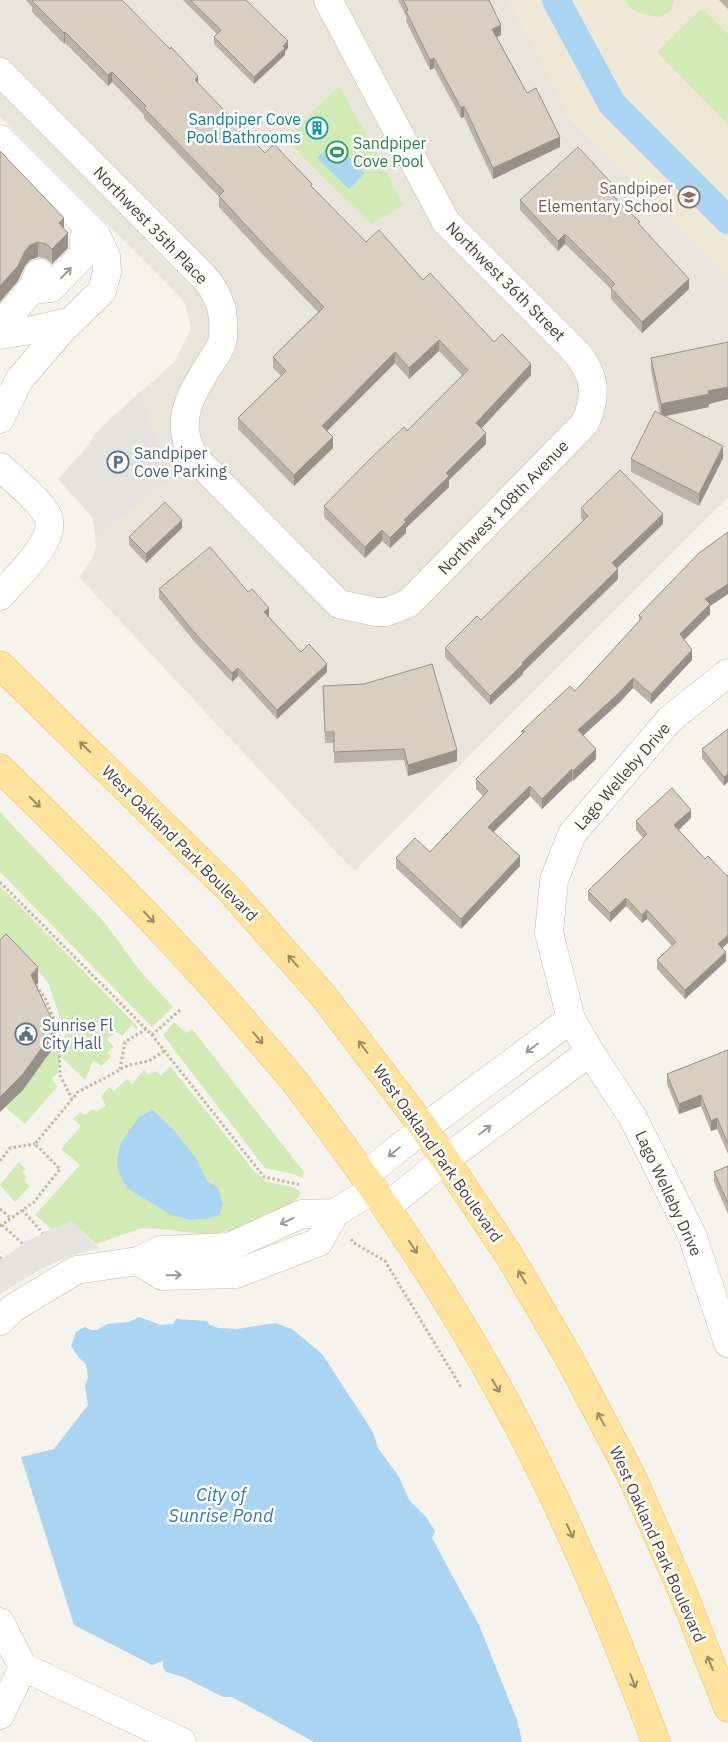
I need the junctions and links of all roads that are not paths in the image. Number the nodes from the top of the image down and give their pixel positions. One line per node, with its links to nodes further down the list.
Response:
1 (328, 0): 8 (street, Northwest 36th Street)
2 (0, 72): 12 (street, Northwest 35th Place)
3 (0, 139): 4 (street)
4 (80, 239): 5 (street); 6 (street, one-way to 4)
5 (71, 321): 7 (street); 9 (street)
6 (0, 326)
7 (0, 334)
8 (590, 372): 12 (street, Northwest 108th Avenue)
9 (0, 419)
10 (0, 467): 11 (street)
11 (0, 596)
12 (376, 612)
13 (0, 665): 18 (main road, West Oakland Park Boulevard, one-way to 13)
14 (728, 673): 16 (street, Lago Welleby Drive)
15 (0, 768): 20 (main road, one-way to 20)
16 (571, 1019): 17 (street, Lago Welleby Drive); 18 (street, one-way to 18)
17 (590, 1052): 19 (street, one-way to 17); 22 (street, Lago Welleby Drive)
18 (424, 1128): 19 (main road, West Oakland Park Boulevard); 20 (street, one-way to 20)
19 (446, 1159): 20 (street); 25 (main road, West Oakland Park Boulevard, one-way to 19)
20 (375, 1190): 21 (street); 28 (main road, one-way to 28)
21 (0, 1321)
22 (728, 1343)
23 (0, 1622): 24 (street)
24 (23, 1667): 26 (street); 27 (street)
25 (728, 1708)
26 (0, 1715)
27 (182, 1742)
28 (656, 1742)

